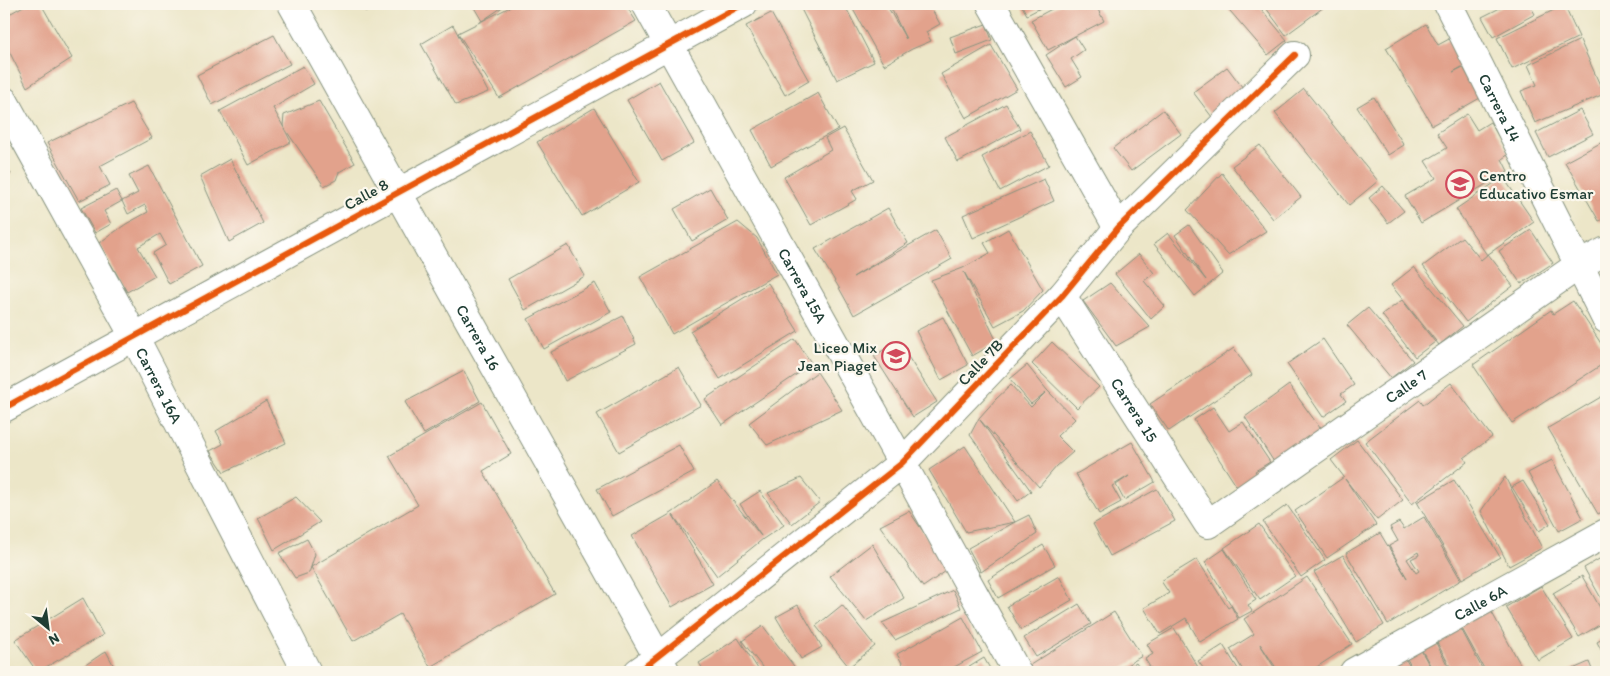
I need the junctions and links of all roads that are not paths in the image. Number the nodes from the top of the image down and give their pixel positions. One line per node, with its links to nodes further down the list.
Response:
1 (292, 4): 9 (street, Carrera 16)
2 (646, 4): 6 (street, Carrera 15A)
3 (743, 4): 6 (street, Calle 8)
4 (991, 4): 10 (street)
5 (1448, 4): 12 (street, Carrera 14)
6 (668, 45): 9 (street, Calle 8); 17 (street, Carrera 15A)
7 (1295, 55): 10 (street, Calle 7B)
8 (4, 101): 15 (street, Carrera 16A)
9 (398, 192): 15 (street, Calle 8); 20 (street, Carrera 16)
10 (1118, 228): 13 (street, Calle 7B)
11 (1606, 251): 12 (street, Calle 7)
12 (1579, 265): 14 (street, Carrera 14); 18 (street, Calle 7)
13 (1062, 296): 17 (street, Calle 7B); 18 (street, Carrera 15)
14 (1606, 319)
15 (135, 338): 16 (street, Calle 8); 21 (street, Carrera 16A)
16 (4, 408)
17 (902, 463): 20 (street, Calle 7B); 22 (street, Carrera 15A)
18 (1208, 524)
19 (1606, 533): 23 (street, Calle 6A)
20 (654, 667)
21 (307, 672)
22 (1017, 672)
23 (1354, 672)

